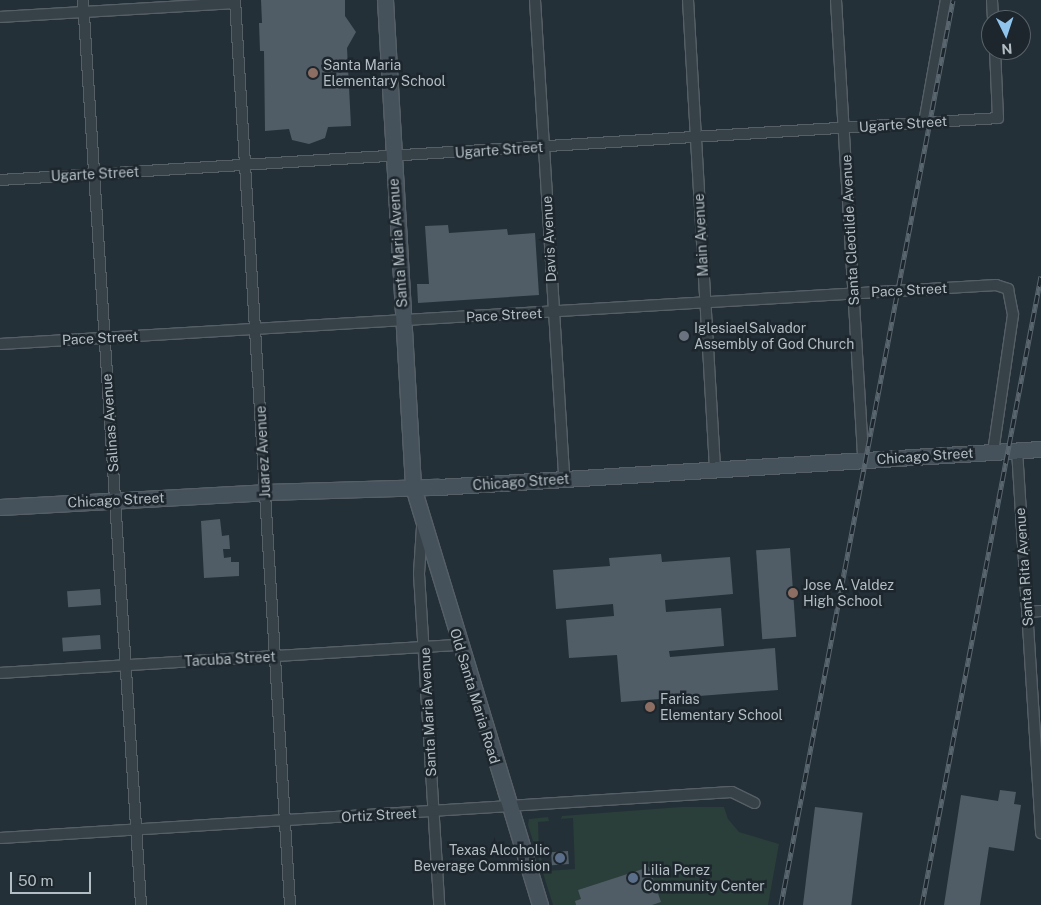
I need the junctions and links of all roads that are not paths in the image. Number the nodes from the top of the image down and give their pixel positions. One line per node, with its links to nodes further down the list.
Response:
1 (83, 0): 8 (street, Salinas Avenue)
2 (385, 0): 15 (street, Santa Maria Avenue)
3 (535, 0): 14 (street, Davis Avenue)
4 (688, 0): 13 (street, Main Avenue)
5 (836, 0): 12 (street, Santa Cleotilde Avenue)
6 (946, 0): 11 (street)
7 (235, 2): 8 (street); 16 (street, Juarez Avenue)
8 (84, 12): 9 (street); 17 (street, Salinas Avenue)
9 (0, 17)
10 (995, 60): 11 (street, Ugarte Street)
11 (924, 123): 12 (street, Ugarte Street)
12 (844, 128): 13 (street, Ugarte Street); 19 (street, Santa Cleotilde Avenue)
13 (696, 138): 14 (street, Ugarte Street); 20 (street, Main Avenue)
14 (544, 147): 15 (street, Ugarte Street); 21 (street, Davis Avenue)
15 (392, 157): 16 (street, Ugarte Street); 22 (street, Santa Maria Avenue)
16 (245, 166): 17 (street, Ugarte Street); 23 (street, Juarez Avenue)
17 (94, 174): 18 (street, Ugarte Street); 24 (street, Salinas Avenue)
18 (0, 180)
19 (853, 293): 20 (street, Pace Street); 28 (street, Pace Street); 29 (street, Santa Cleotilde Avenue)
20 (705, 302): 21 (street, Pace Street); 30 (street, Main Avenue)
21 (554, 312): 22 (street, Pace Street); 31 (street, Davis Avenue)
22 (403, 321): 23 (street, Pace Street); 32 (street, Santa Maria Avenue)
23 (255, 328): 24 (street, Pace Street); 33 (street, Juarez Avenue)
24 (104, 338): 25 (street, Pace Street); 34 (street, Salinas Avenue)
25 (0, 344)
26 (1041, 449): 27 (street, Chicago Street)
27 (1017, 450): 28 (street, Chicago Street); 38 (street, Santa Rita Avenue)
28 (993, 452): 29 (street, Chicago Street)
29 (863, 460): 30 (street, Chicago Street)
30 (715, 470): 31 (street, Chicago Street)
31 (564, 479): 32 (street, Chicago Street)
32 (413, 487): 33 (street, Chicago Street); 36 (street, Old Santa Maria Road)
33 (265, 492): 34 (street, Chicago Street); 41 (street, Juarez Avenue)
34 (115, 500): 35 (street, Chicago Street); 42 (street, Salinas Avenue)
35 (0, 507)
36 (422, 518): 39 (street, Old Santa Maria Road); 40 (street, Santa Maria Avenue)
37 (1041, 611): 38 (street)
38 (1027, 612): 44 (street, Santa Rita Avenue)
39 (459, 645): 40 (street, Tacuba Street); 46 (street, Old Santa Maria Road)
40 (424, 647): 41 (street, Tacuba Street); 47 (street, Santa Maria Avenue)
41 (275, 656): 42 (street, Tacuba Street); 48 (street, Juarez Avenue)
42 (125, 665): 43 (street, Tacuba Street); 49 (street, Salinas Avenue)
43 (0, 673)
44 (1039, 774): 50 (street, Santa Rita Avenue)
45 (755, 803): 46 (street, Ortiz Street)
46 (508, 808): 47 (street, Ortiz Street); 55 (street, Old Santa Maria Road)
47 (434, 812): 48 (street, Ortiz Street); 54 (street, Santa Maria Avenue)
48 (284, 820): 49 (street, Ortiz Street); 53 (street, Juarez Avenue)
49 (136, 829): 51 (street, Ortiz Street); 52 (street, Salinas Avenue)
50 (1041, 833)
51 (0, 838)
52 (141, 905)
53 (290, 905)
54 (439, 905)
55 (540, 905)

